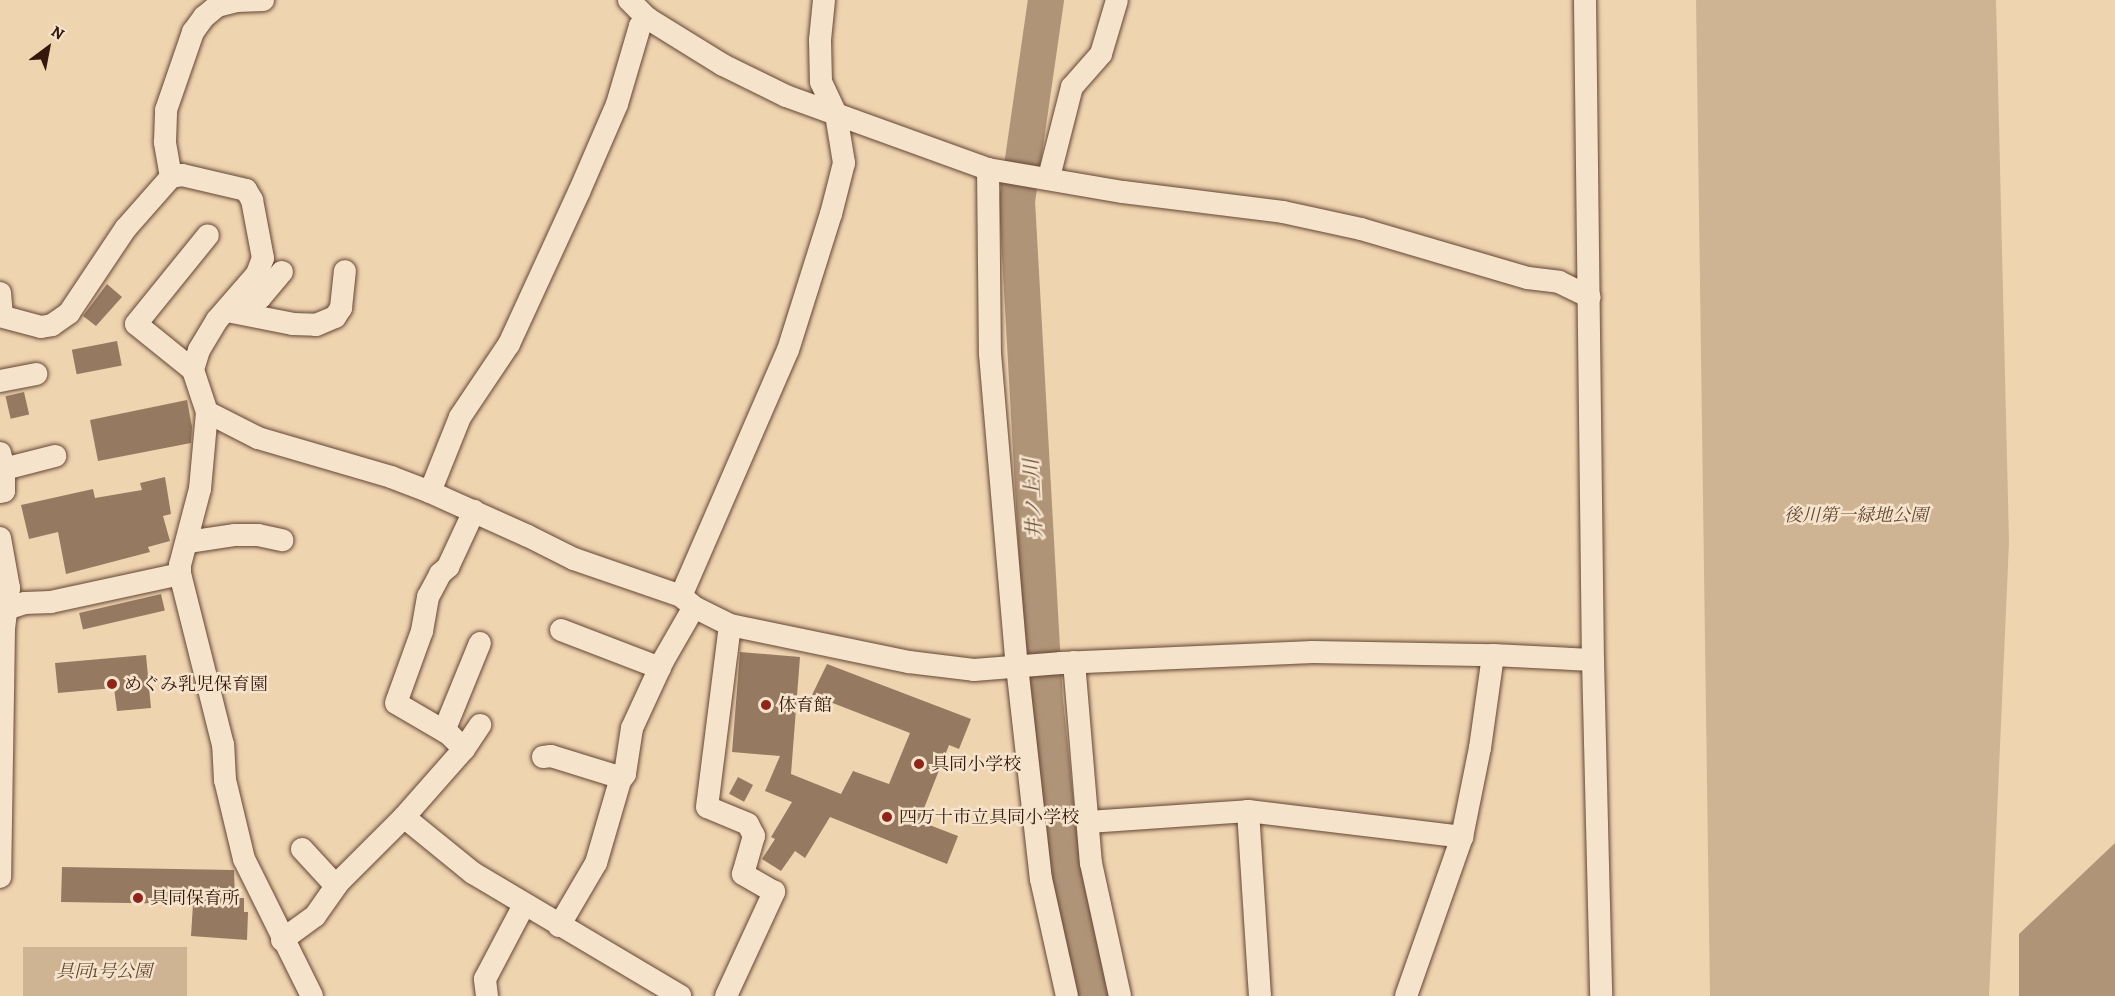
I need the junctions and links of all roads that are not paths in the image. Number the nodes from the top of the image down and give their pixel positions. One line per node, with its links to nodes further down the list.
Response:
1 (263, 0): 11 (street)
2 (629, 0): 6 (street)
3 (824, 0): 8 (street)
4 (1117, 0): 10 (street)
5 (1585, 0): 16 (street)
6 (647, 18): 8 (street); 26 (street)
7 (184, 23): 11 (street)
8 (836, 114): 9 (street); 32 (street)
9 (995, 170): 10 (street); 40 (street)
10 (1042, 176): 16 (street)
11 (171, 177): 17 (street); 18 (street)
12 (208, 235): 19 (street)
13 (345, 271): 17 (street)
14 (282, 273): 17 (street)
15 (0, 293): 18 (street)
16 (1590, 297): 38 (street)
17 (227, 311): 19 (street)
18 (1, 316)
19 (193, 370): 22 (street)
20 (36, 374): 21 (street)
21 (0, 381)
22 (207, 412): 26 (street); 30 (street)
23 (55, 456): 24 (street)
24 (2, 461): 25 (street)
25 (0, 492)
26 (430, 492): 27 (street)
27 (474, 511): 32 (street); 43 (street)
28 (0, 538): 33 (street)
29 (282, 540): 30 (street)
30 (188, 542): 31 (street)
31 (180, 574): 33 (street); 56 (street)
32 (688, 602): 34 (street); 41 (street)
33 (3, 610): 52 (street)
34 (730, 625): 40 (street); 60 (street)
35 (561, 630): 41 (street)
36 (480, 643): 43 (street)
37 (1493, 655): 38 (street); 39 (street); 50 (street)
38 (1593, 660): 65 (street)
39 (1067, 663): 40 (street); 49 (street)
40 (1020, 666): 61 (street)
41 (660, 668): 46 (street)
42 (480, 725): 44 (street)
43 (444, 731): 44 (street)
44 (464, 749): 48 (street)
45 (543, 757): 46 (street)
46 (622, 778): 55 (street)
47 (1248, 811): 49 (street); 50 (street); 63 (street)
48 (404, 817): 53 (street); 54 (street)
49 (1088, 822): 62 (street)
50 (1462, 837): 64 (street)
51 (302, 849): 53 (street)
52 (0, 877)
53 (336, 886): 56 (street)
54 (524, 905): 55 (street); 58 (street)
55 (559, 926): 59 (street)
56 (282, 940): 57 (street)
57 (312, 996)
58 (488, 996)
59 (680, 996)
60 (726, 996)
61 (1067, 996)
62 (1120, 996)
63 (1260, 996)
64 (1406, 996)
65 (1601, 996)

